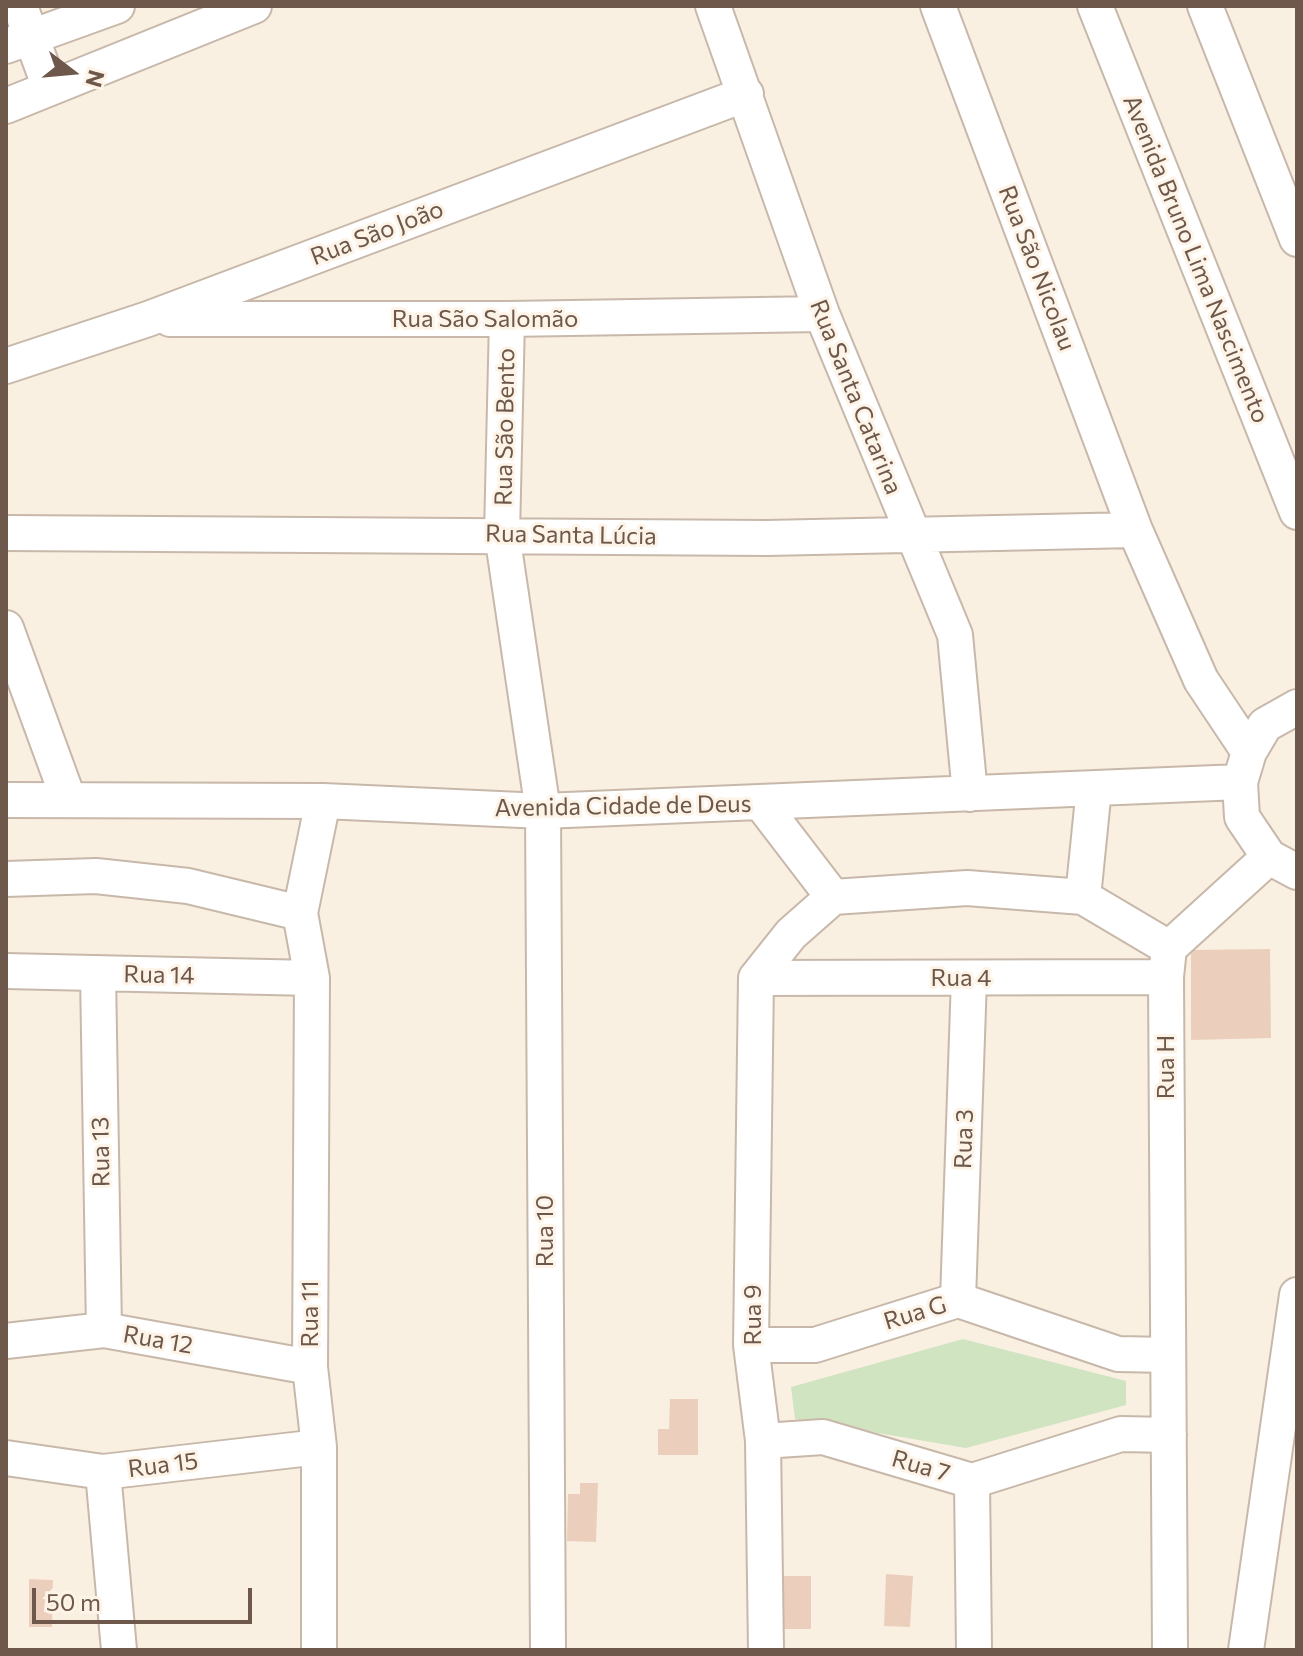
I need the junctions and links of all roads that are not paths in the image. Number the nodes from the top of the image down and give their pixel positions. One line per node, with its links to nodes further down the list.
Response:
1 (117, 6): 7 (street)
2 (254, 6): 8 (street)
3 (713, 6): 9 (street, Rua Santa Catarina)
4 (938, 6): 18 (street, Rua São Nicolau)
5 (1095, 6): 17 (street, Avenida Bruno Lima Nascimento)
6 (1205, 6): 11 (street)
7 (19, 29): 8 (street)
8 (50, 88): 10 (street)
9 (746, 94): 13 (street, Rua Santa Catarina); 14 (street, Rua São João)
10 (6, 106)
11 (1283, 167): 12 (street)
12 (1297, 239)
13 (822, 314): 15 (street, Rua São Salomão); 21 (street, Rua Santa Catarina)
14 (148, 319): 15 (street, Rua São Salomão); 16 (street, Rua São João)
15 (507, 319): 20 (street, Rua São Bento)
16 (6, 366)
17 (1297, 512)
18 (1135, 530): 21 (street, Rua Santa Lúcia); 24 (street, Rua São Nicolau)
19 (6, 533): 20 (street, Rua Santa Lúcia)
20 (502, 534): 21 (street, Rua Santa Lúcia); 31 (street, Rua São Bento)
21 (912, 536): 26 (street, Rua Santa Catarina)
22 (6, 628): 27 (street)
23 (1297, 707): 24 (street)
24 (1244, 767): 25 (street, Avenida Cidade de Deus); 32 (street)
25 (1094, 788): 26 (street, Avenida Cidade de Deus); 35 (street)
26 (970, 794): 30 (street, Avenida Cidade de Deus)
27 (68, 798): 28 (street, Avenida Cidade de Deus); 29 (street, Avenida Cidade de Deus)
28 (6, 800)
29 (323, 801): 31 (street, Avenida Cidade de Deus); 36 (street)
30 (761, 803): 31 (street, Avenida Cidade de Deus); 34 (street)
31 (543, 811): 58 (street, Rua 10)
32 (1283, 865): 37 (street)
33 (6, 879): 36 (street)
34 (833, 897): 35 (street); 41 (street)
35 (1083, 897): 37 (street)
36 (300, 913): 40 (street, Rua 11)
37 (1168, 962): 42 (street, Rua 4); 48 (street, Rua H)
38 (6, 971): 39 (street, Rua 14)
39 (98, 974): 40 (street, Rua 14); 45 (street, Rua 13)
40 (312, 978): 49 (street, Rua 11)
41 (756, 978): 42 (street, Rua 4); 47 (street, Rua 9)
42 (969, 978): 44 (street, Rua 3)
43 (1297, 1295): 62 (street)
44 (958, 1300): 47 (street, Rua G); 48 (street, Rua G)
45 (104, 1330): 46 (street, Rua 12); 49 (street, Rua 12)
46 (6, 1341)
47 (751, 1345): 51 (street, Rua 9)
48 (1168, 1355): 50 (street, Rua H)
49 (310, 1367): 52 (street, Rua 11)
50 (1169, 1435): 55 (street, Rua 7); 61 (street, Rua H)
51 (763, 1441): 55 (street, Rua 7); 59 (street, Rua 9)
52 (319, 1447): 54 (street, Rua 15); 57 (street, Rua 11)
53 (6, 1458): 54 (street, Rua 15)
54 (103, 1472): 56 (street)
55 (972, 1481): 60 (street)
56 (119, 1650)
57 (319, 1650)
58 (548, 1650)
59 (766, 1650)
60 (974, 1650)
61 (1170, 1650)
62 (1246, 1650)

